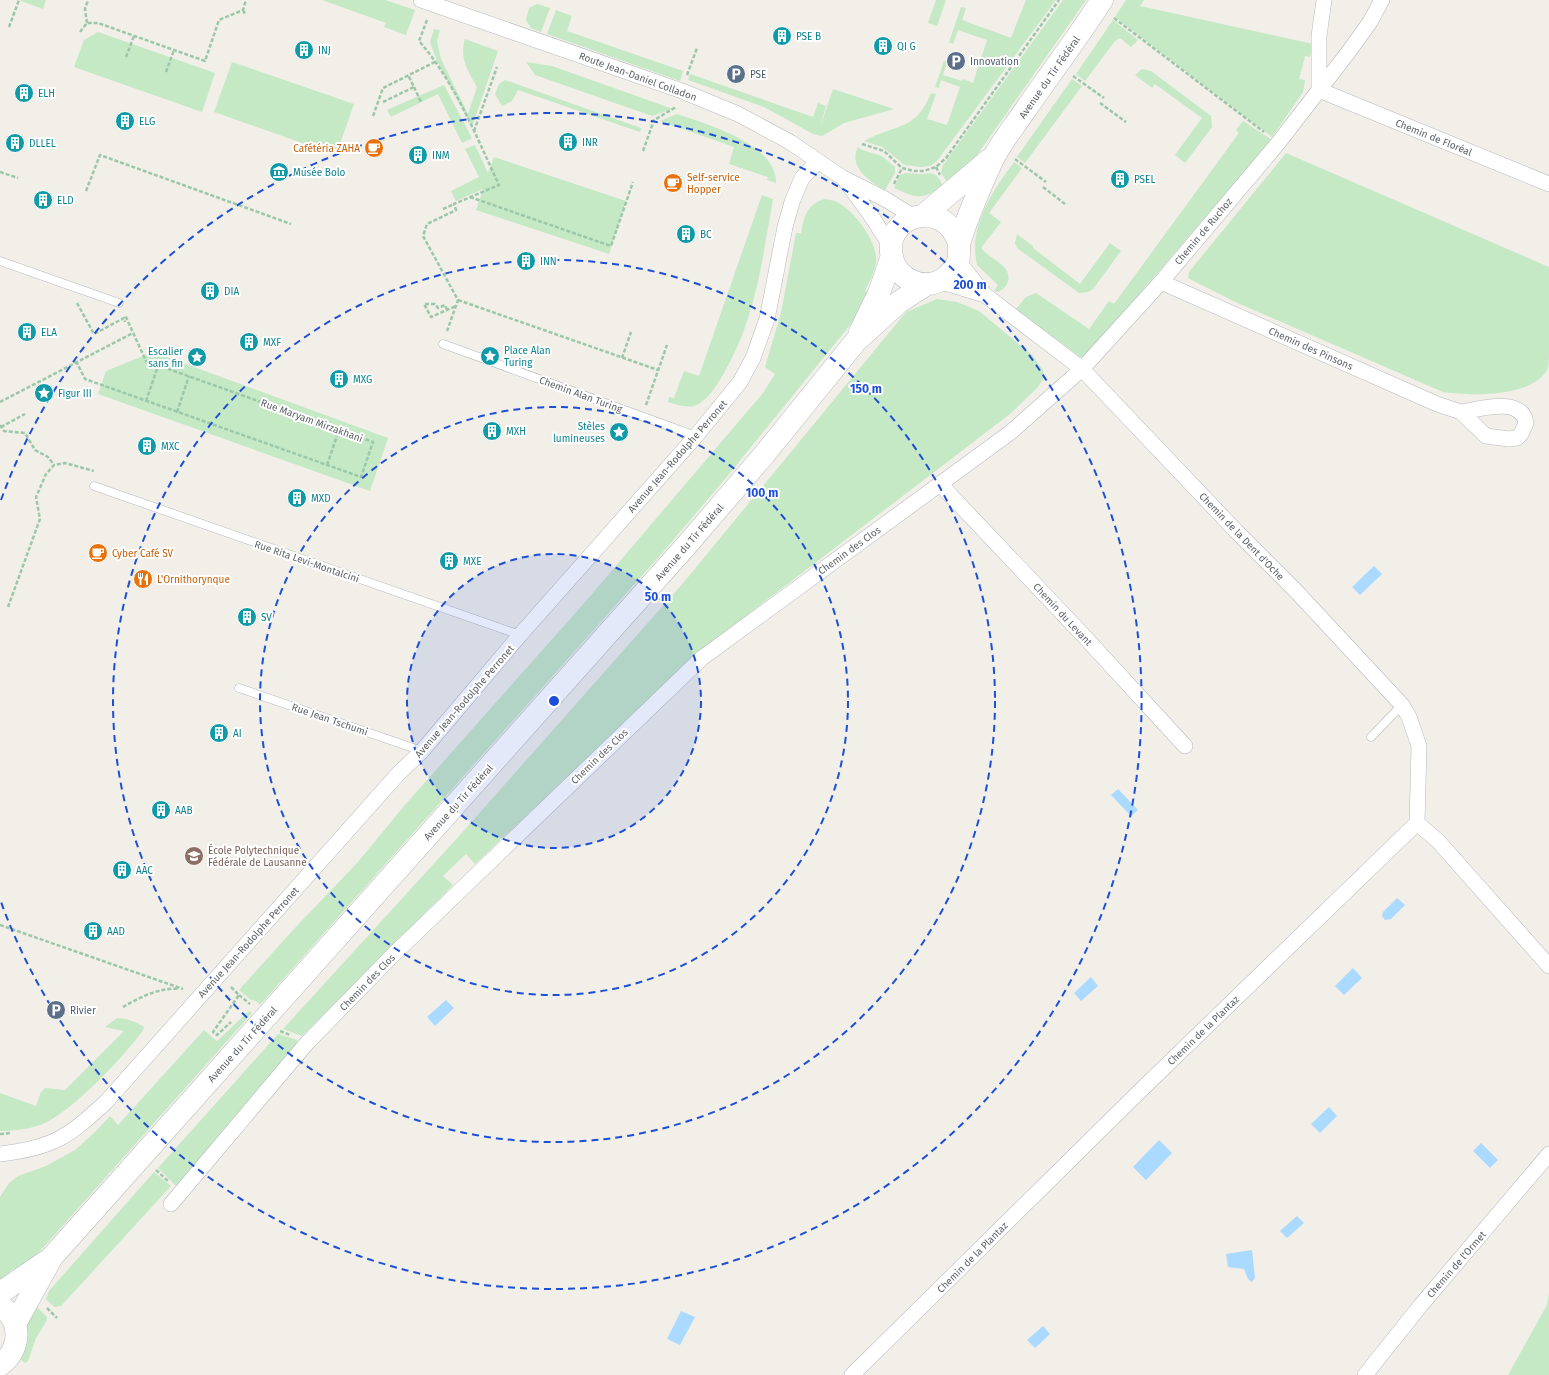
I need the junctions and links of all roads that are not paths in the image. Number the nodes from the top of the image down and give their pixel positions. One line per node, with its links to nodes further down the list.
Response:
1 (1324, 0): 5 (street)
2 (1382, 0): 5 (street, Chemin de Ruchoz)
3 (426, 2): 7 (street, Route Jean-Daniel Colladon)
4 (1107, 8): 6 (main road, Avenue du Tir Fédéral)
5 (1319, 90): 9 (street, Chemin de Floréal); 14 (street, Chemin de Ruchoz)
6 (1004, 155): 10 (main road, Avenue du Tir Fédéral); 12 (main road, Avenue du Tir Fédéral)
7 (818, 161): 8 (street, Route Jean-Daniel Colladon); 22 (street, Avenue Jean-Rodolphe Perronet)
8 (843, 178): 10 (street, Route Jean-Daniel Colladon); 11 (street, Route Jean-Daniel Colladon)
9 (1549, 184)
10 (919, 216): 11 (main road); 12 (main road)
11 (892, 252): 15 (main road); 18 (main road, Avenue du Tir Fédéral)
12 (959, 252): 15 (main road); 16 (street, Chemin de la Dent d'Oche)
13 (0, 261): 17 (lane)
14 (1161, 282): 20 (street, Chemin de Ruchoz); 21 (street, Chemin des Pinsons)
15 (932, 283): 16 (street, Chemin de la Dent d'Oche); 18 (main road, Avenue du Tir Fédéral)
16 (985, 296): 20 (street, Chemin de la Dent d'Oche)
17 (119, 304)
18 (856, 340): 36 (main road, Avenue du Tir Fédéral)
19 (443, 344): 22 (lane, Chemin Alan Turing)
20 (1082, 368): 23 (street, Chemin des Clos); 27 (street, Chemin de la Dent d'Oche)
21 (1461, 412)
22 (696, 436): 25 (street, Avenue Jean-Rodolphe Perronet)
23 (940, 484): 29 (street, Chemin du Levant); 35 (street, Chemin des Clos)
24 (94, 486): 25 (lane, Rue Rita Levi-Montalcini)
25 (520, 635): 30 (street, Avenue Jean-Rodolphe Perronet)
26 (239, 688): 30 (lane, Rue Jean Tschumi)
27 (1402, 705): 28 (lane); 31 (street, Chemin de la Dent d'Oche)
28 (1371, 737)
29 (1185, 746)
30 (422, 751): 33 (street, Avenue Jean-Rodolphe Perronet)
31 (1417, 823): 32 (street); 41 (street, Chemin de la Plantaz)
32 (1549, 966)
33 (0, 1154)
34 (1549, 1154): 42 (street, Chemin de l'Ormet)
35 (172, 1204)
36 (52, 1257): 37 (main road, Avenue du Tir Fédéral); 39 (main road, Avenue du Tir Fédéral)
37 (0, 1293)
38 (0, 1306): 39 (main road)
39 (15, 1324): 40 (main road)
40 (0, 1365)
41 (852, 1375)
42 (1366, 1375)

